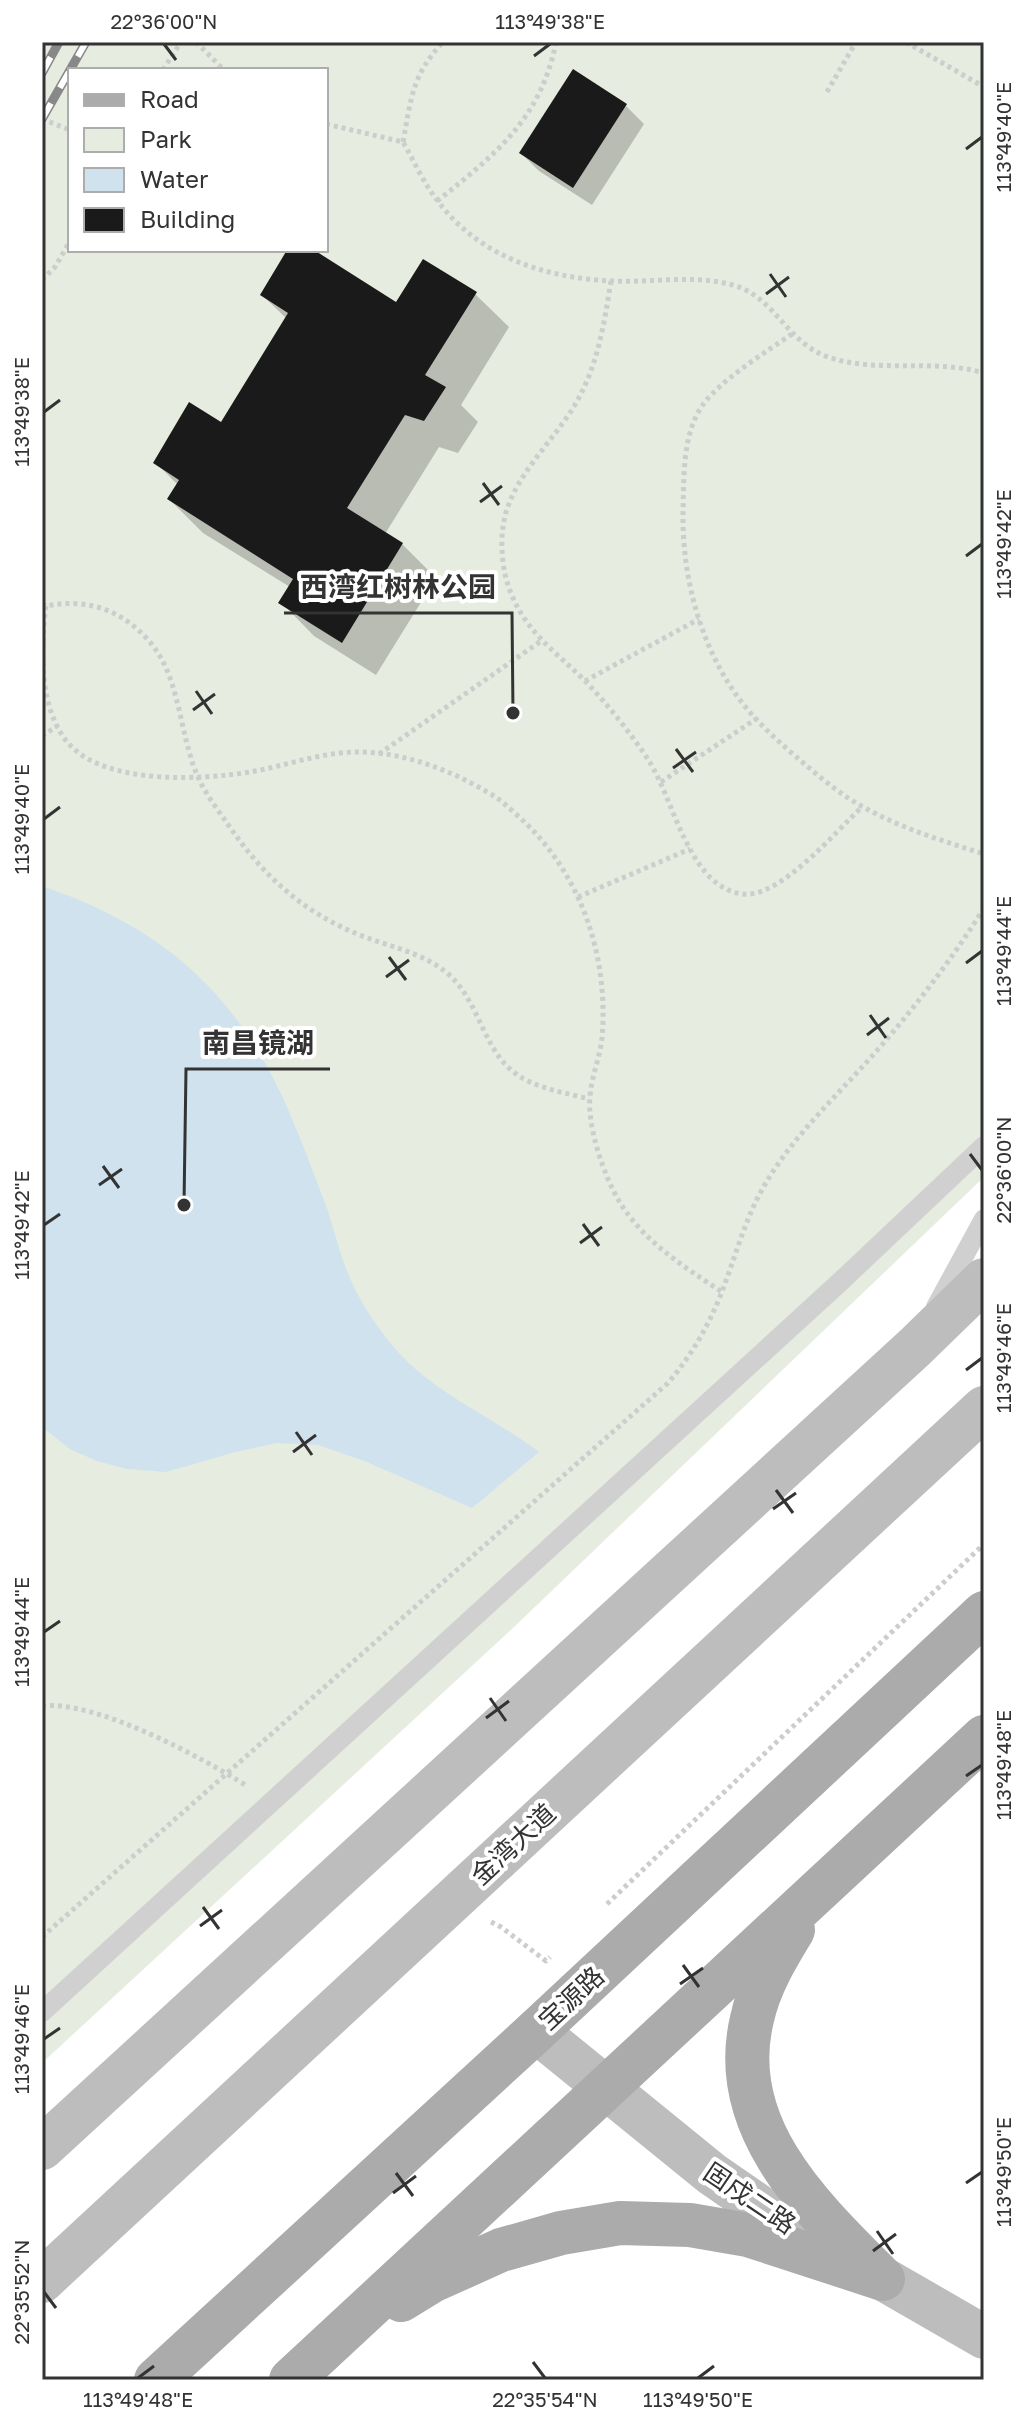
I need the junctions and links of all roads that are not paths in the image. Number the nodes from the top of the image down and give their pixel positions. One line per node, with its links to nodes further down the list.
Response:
1 (984, 1146): 9 (lane)
2 (984, 1219): 4 (lane)
3 (984, 1280): 4 (main road)
4 (914, 1348): 12 (main road)
5 (984, 1408): 14 (main road, 金湾大道)
6 (984, 1613): 10 (main road, 宝源路)
7 (984, 1737): 8 (main road)
8 (832, 1878): 11 (main road); 13 (main road)
9 (42, 2012)
10 (536, 2031): 11 (main road, 固戍二路); 17 (main road, 宝源路)
11 (605, 2088): 13 (main road, 固戍二路); 16 (main road)
12 (42, 2148)
13 (883, 2279): 15 (main road, 固戍二路); 16 (main road)
14 (42, 2281)
15 (984, 2337)
16 (325, 2349): 18 (main road)
17 (156, 2380)
18 (291, 2380)

